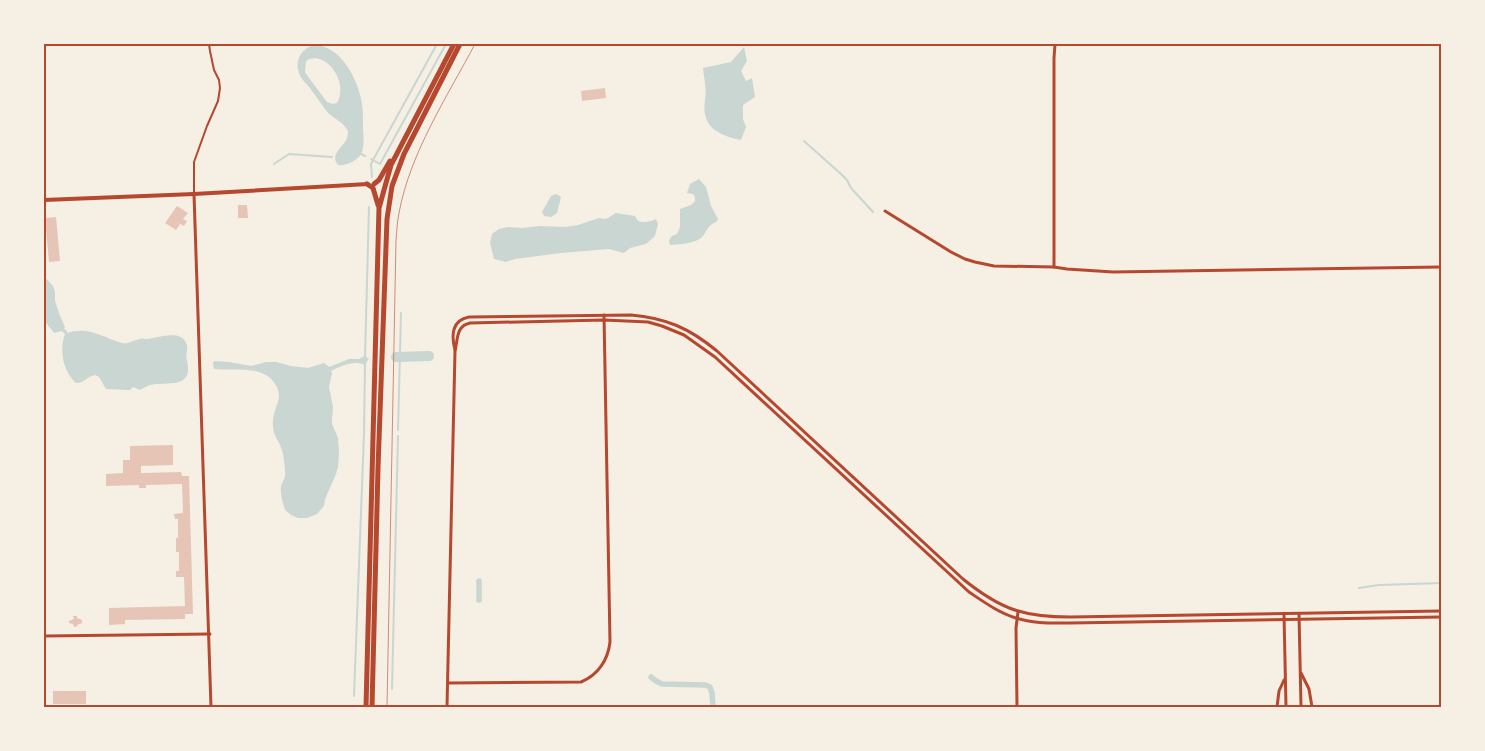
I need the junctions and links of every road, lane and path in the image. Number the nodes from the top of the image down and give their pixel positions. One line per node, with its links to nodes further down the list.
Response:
1 (209, 44): 9 (lane)
2 (454, 44): 5 (main road)
3 (460, 44): 6 (main road)
4 (1055, 44): 14 (street)
5 (400, 146): 8 (main road); 8 (main road)
6 (396, 172): 8 (main road); 11 (main road)
7 (368, 184): 8 (street); 9 (street); 12 (main road)
8 (381, 184): 11 (main road); 12 (main road)
9 (194, 194): 10 (street); 27 (street)
10 (44, 200)
11 (389, 200): 34 (main road)
12 (379, 208): 33 (main road)
13 (885, 211): 14 (street)
14 (1054, 267): 15 (street)
15 (1441, 267)
16 (604, 315): 17 (street); 18 (street); 20 (street)
17 (604, 320): 18 (street); 24 (street); 31 (street)
18 (455, 350): 31 (street)
19 (1441, 611): 22 (street)
20 (1018, 612): 21 (street); 24 (street)
21 (1284, 614): 22 (street); 25 (street)
22 (1299, 614): 26 (street)
23 (1441, 617): 26 (street)
24 (1017, 619): 25 (street); 36 (street)
25 (1284, 619): 26 (street); 30 (street)
26 (1299, 619): 29 (street)
27 (210, 634): 28 (street); 32 (street)
28 (44, 636)
29 (1300, 671): 39 (street); 40 (street)
30 (1285, 677): 37 (street); 38 (street)
31 (448, 683): 35 (street)
32 (211, 707)
33 (366, 707)
34 (372, 707)
35 (447, 707)
36 (1017, 707)
37 (1277, 707)
38 (1286, 707)
39 (1301, 707)
40 (1312, 707)

